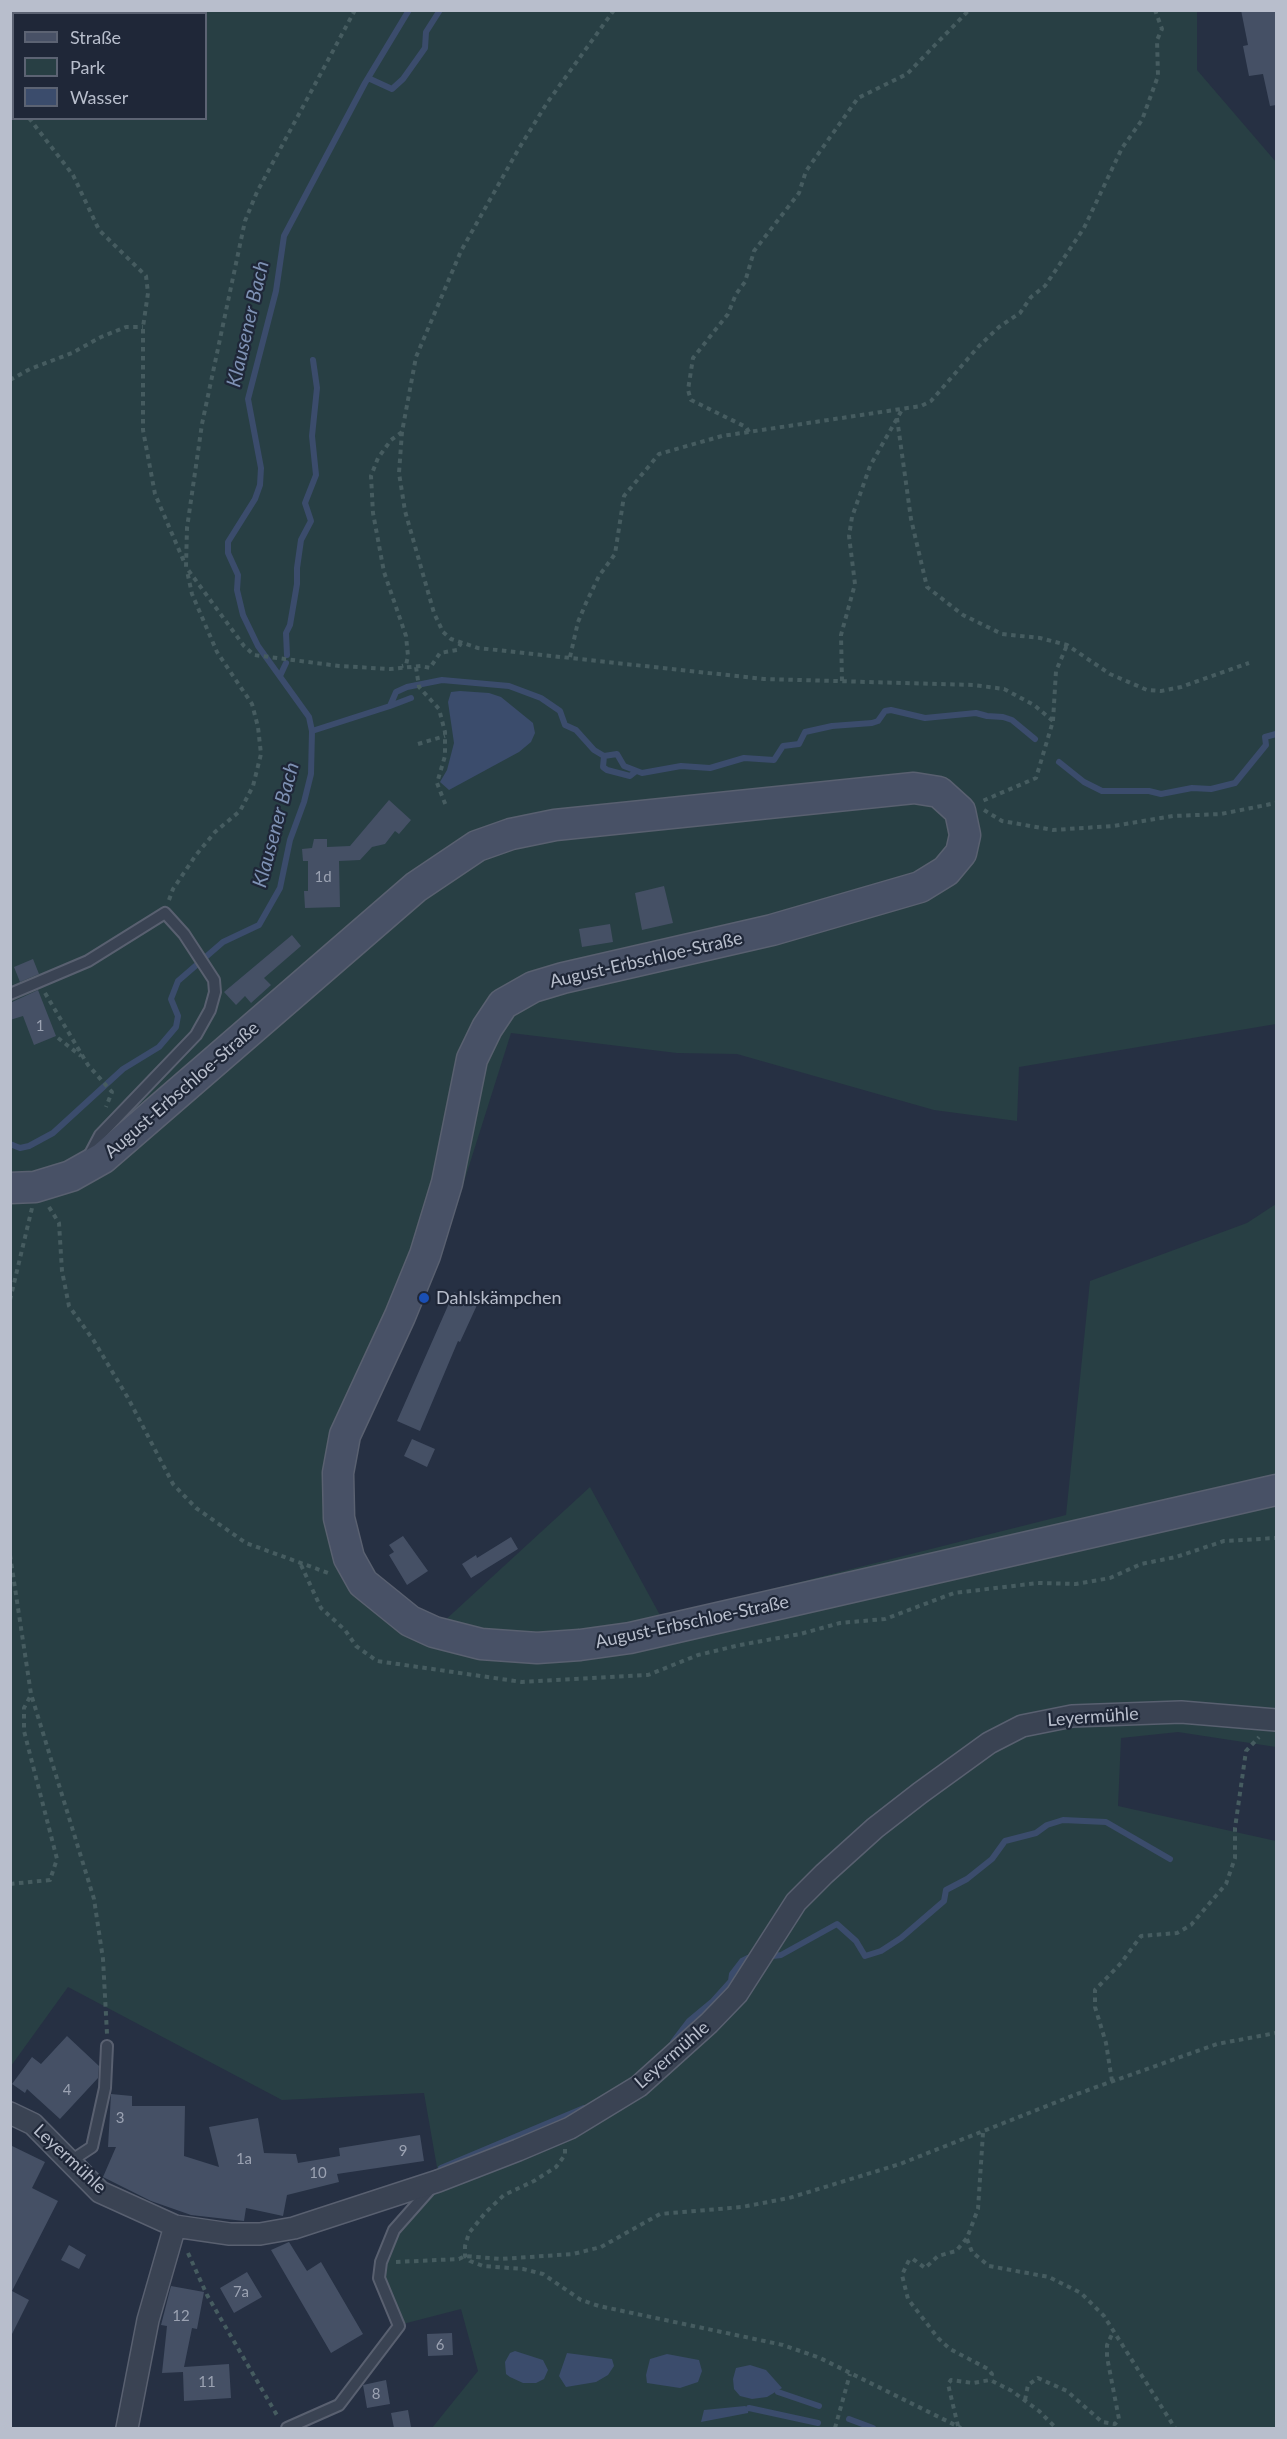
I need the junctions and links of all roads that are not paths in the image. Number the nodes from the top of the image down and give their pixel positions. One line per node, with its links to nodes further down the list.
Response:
1 (10, 994): 2 (lane)
2 (82, 1170): 3 (main road, August-Erbschloe-Straße); 4 (main road, August-Erbschloe-Straße)
3 (26, 1196)
4 (1276, 1490)
5 (1273, 1720): 9 (street, Leyermühle)
6 (107, 2046): 8 (lane)
7 (10, 2113): 8 (street, Leyermühle)
8 (69, 2162): 10 (street, Leyermühle)
9 (438, 2181): 10 (street, Leyermühle); 12 (lane)
10 (175, 2226): 11 (street)
11 (127, 2428)
12 (287, 2428)

